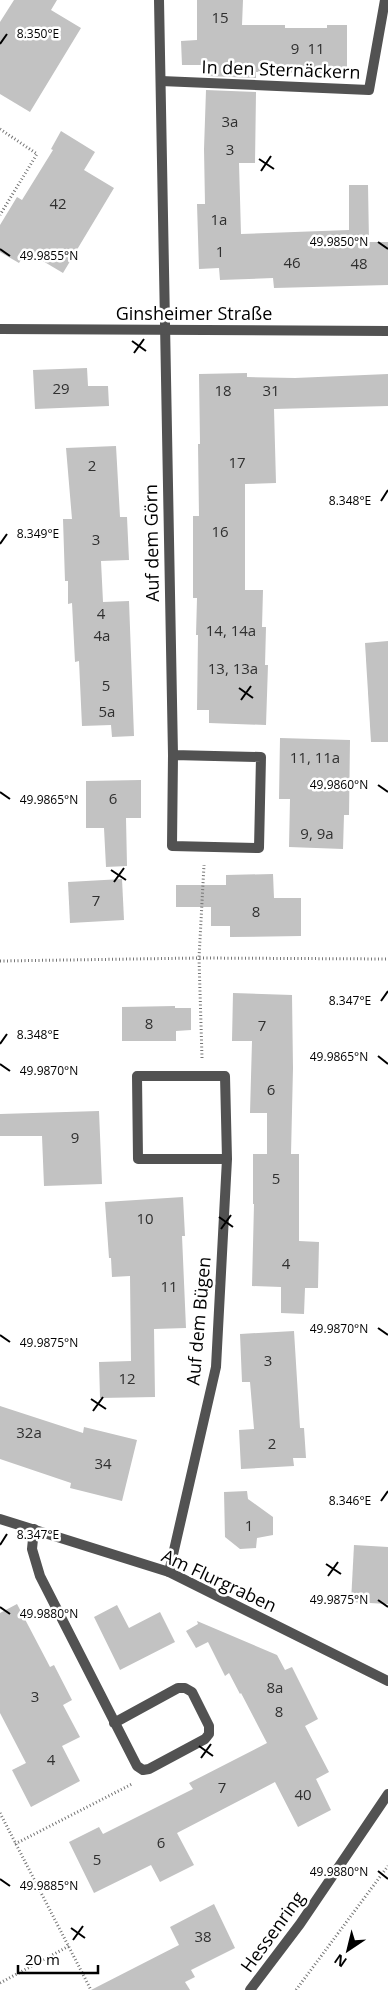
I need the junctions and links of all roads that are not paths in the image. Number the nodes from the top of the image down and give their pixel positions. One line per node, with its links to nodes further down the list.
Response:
1 (159, 0): 3 (street)
2 (385, 0): 3 (street, In den Sternäckern)
3 (160, 81): 5 (street)
4 (0, 329): 5 (street, Ginsheimer Straße)
5 (164, 330): 6 (street, Ginsheimer Straße); 7 (street, Auf dem Görn)
6 (388, 331)
7 (173, 755): 7 (street, Auf dem Görn)
8 (227, 1159): 8 (street, Auf dem Bügen); 11 (street, Auf dem Bügen)
9 (0, 1519): 10 (street, Am Flurgraben)
10 (34, 1529): 11 (street, Am Flurgraben); 13 (street)
11 (169, 1572): 12 (street, Am Flurgraben)
12 (388, 1681)
13 (114, 1723): 13 (street)
14 (388, 1794): 15 (street, Hessenring)
15 (250, 1990)

